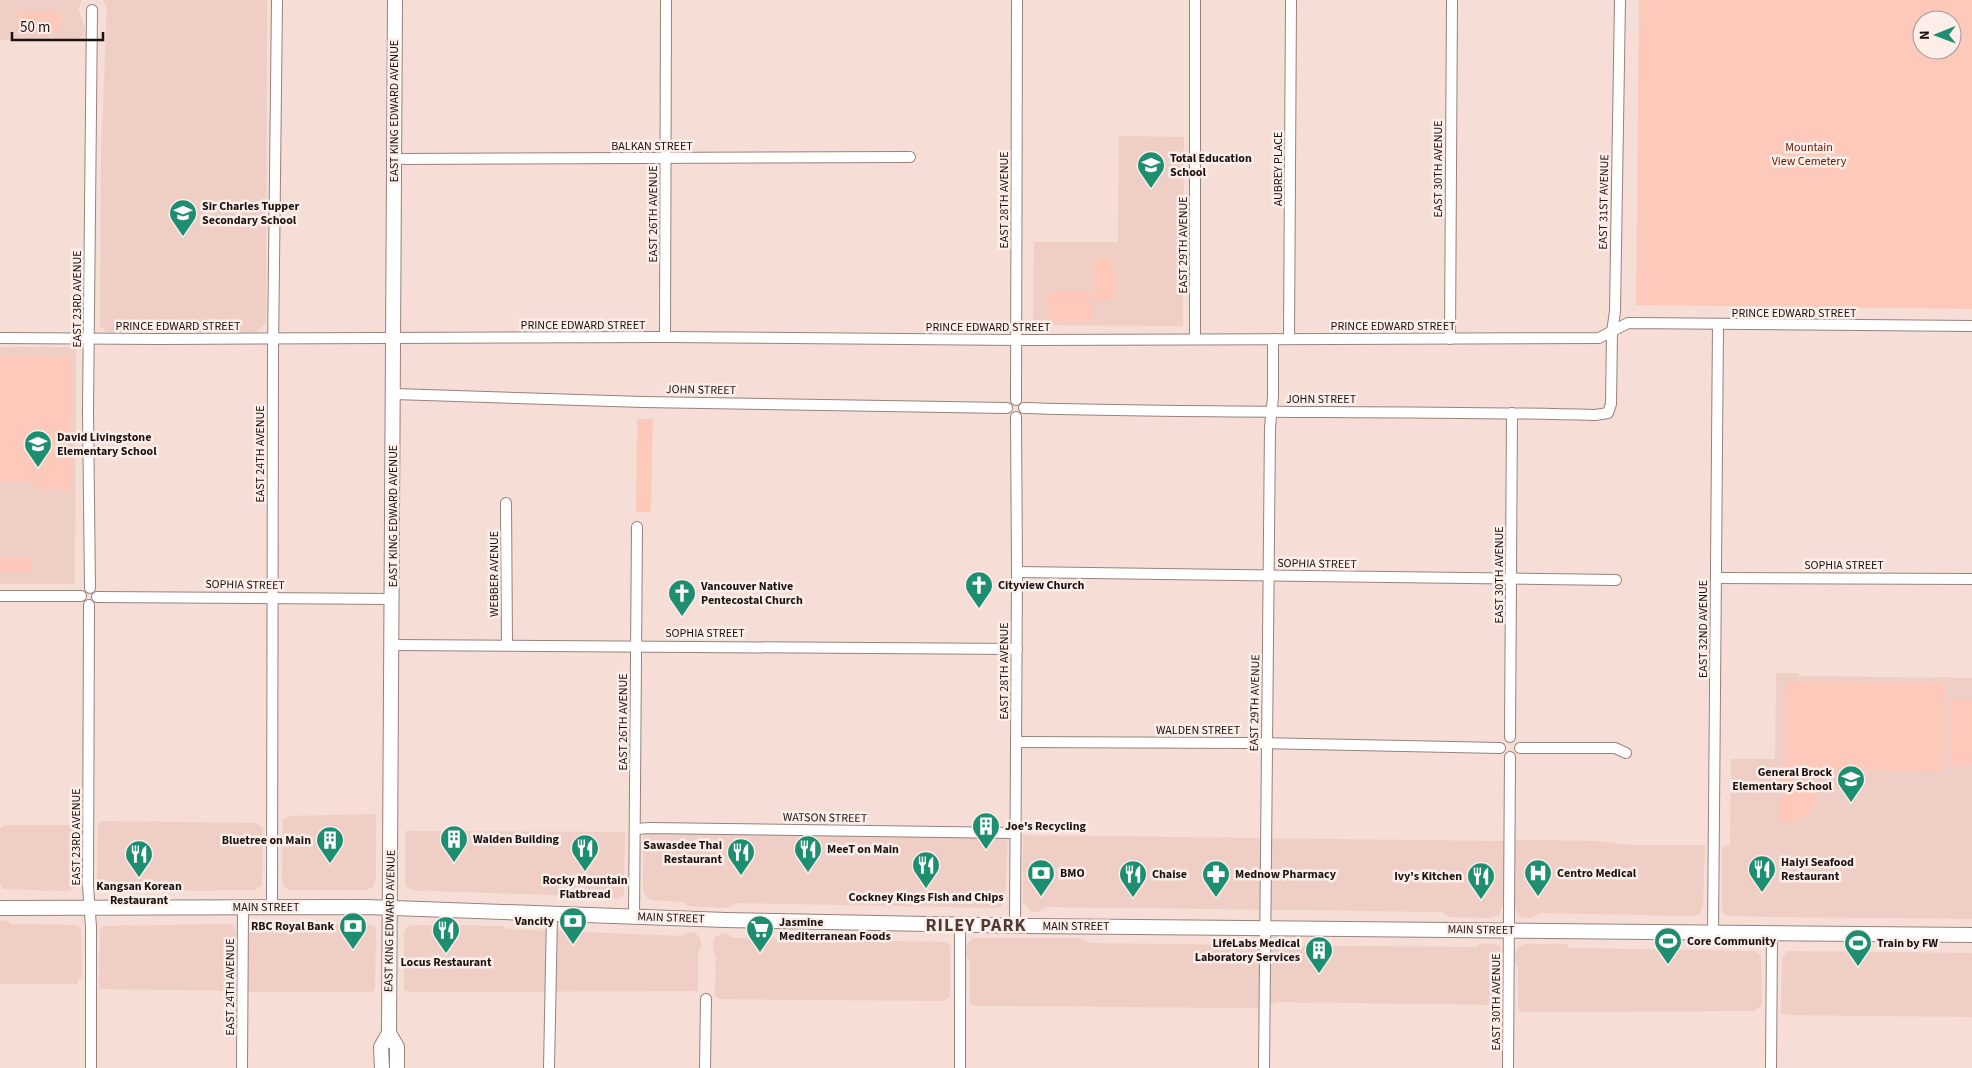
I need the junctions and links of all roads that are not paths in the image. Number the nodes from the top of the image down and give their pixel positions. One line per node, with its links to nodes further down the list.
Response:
1 (277, 0): 20 (street, EAST 24TH AVENUE)
2 (395, 0): 12 (main road, EAST KING EDWARD AVENUE)
3 (666, 0): 11 (street, EAST 26TH AVENUE)
4 (1017, 0): 25 (street, EAST 28TH AVENUE)
5 (1195, 0): 21 (street, EAST 29TH AVENUE)
6 (1291, 0): 23 (street, AUBREY PLACE)
7 (1452, 0): 24 (street, EAST 30TH AVENUE)
8 (1620, 0): 15 (street, EAST 31ST AVENUE)
9 (92, 10): 18 (street, EAST 23RD AVENUE)
10 (910, 157): 11 (street, BALKAN STREET)
11 (665, 158): 12 (street, BALKAN STREET); 16 (street, EAST 26TH AVENUE)
12 (394, 159): 19 (main road, EAST KING EDWARD AVENUE)
13 (1718, 325): 14 (street, PRINCE EDWARD STREET); 15 (street, PRINCE EDWARD STREET); 38 (street, EAST 32ND AVENUE)
14 (1972, 326)
15 (1612, 332): 24 (street, PRINCE EDWARD STREET); 28 (street, EAST 31ST AVENUE)
16 (665, 337): 19 (street, PRINCE EDWARD STREET); 25 (street, PRINCE EDWARD STREET)
17 (0, 338): 18 (street, PRINCE EDWARD STREET)
18 (89, 338): 20 (street, PRINCE EDWARD STREET); 42 (street, EAST 23RD AVENUE)
19 (394, 338): 20 (street, PRINCE EDWARD STREET); 26 (main road, EAST KING EDWARD AVENUE)
20 (273, 339): 46 (street, EAST 24TH AVENUE)
21 (1195, 339): 22 (street, PRINCE EDWARD STREET); 25 (street, PRINCE EDWARD STREET)
22 (1273, 339): 23 (street, PRINCE EDWARD STREET); 31 (street, EAST 29TH AVENUE)
23 (1289, 339): 24 (street, PRINCE EDWARD STREET)
24 (1450, 339)
25 (1016, 340): 27 (street, EAST 28TH AVENUE)
26 (394, 394): 29 (street, JOHN STREET); 47 (main road, EAST KING EDWARD AVENUE)
27 (1016, 400): 29 (street); 30 (street)
28 (1611, 404): 32 (street, JOHN STREET)
29 (1007, 408): 33 (street)
30 (1024, 408): 31 (street, JOHN STREET); 33 (street)
31 (1272, 411): 32 (street, JOHN STREET); 37 (street, EAST 29TH AVENUE)
32 (1512, 413): 39 (street, EAST 30TH AVENUE)
33 (1016, 417): 36 (street, EAST 28TH AVENUE)
34 (506, 503): 49 (street, WEBBER AVENUE)
35 (637, 527): 51 (street, EAST 26TH AVENUE)
36 (1017, 572): 37 (street, SOPHIA STREET); 52 (street, EAST 28TH AVENUE)
37 (1269, 576): 39 (street, SOPHIA STREET); 55 (street, EAST 29TH AVENUE)
38 (1716, 578): 40 (street, SOPHIA STREET); 73 (street, EAST 32ND AVENUE)
39 (1511, 579): 41 (street, SOPHIA STREET); 53 (street, EAST 30TH AVENUE)
40 (1972, 579)
41 (1616, 580)
42 (90, 588): 44 (street); 45 (street)
43 (0, 596): 44 (street)
44 (81, 596): 48 (street)
45 (97, 597): 46 (street, SOPHIA STREET); 48 (street)
46 (273, 598): 47 (street, SOPHIA STREET); 63 (street, EAST 24TH AVENUE)
47 (393, 599): 50 (main road, EAST KING EDWARD AVENUE)
48 (89, 605): 65 (street, EAST 23RD AVENUE)
49 (507, 644): 50 (street, SOPHIA STREET); 51 (street, SOPHIA STREET)
50 (393, 645): 66 (main road, EAST KING EDWARD AVENUE)
51 (636, 646): 52 (street, SOPHIA STREET); 60 (street, EAST 26TH AVENUE)
52 (1017, 649): 54 (street, EAST 28TH AVENUE)
53 (1510, 737): 56 (street); 57 (street)
54 (1016, 742): 55 (street, WALDEN STREET); 61 (street, EAST 28TH AVENUE)
55 (1267, 743): 56 (street, WALDEN STREET); 71 (street, EAST 29TH AVENUE)
56 (1500, 748): 59 (street)
57 (1520, 748): 58 (street); 59 (street)
58 (1626, 753)
59 (1510, 757): 72 (street, EAST 30TH AVENUE)
60 (635, 829): 61 (street, WATSON STREET); 68 (street, EAST 26TH AVENUE)
61 (1015, 833): 70 (street, EAST 28TH AVENUE)
62 (243, 907): 63 (main road, MAIN STREET); 65 (main road, MAIN STREET); 79 (street, EAST 24TH AVENUE)
63 (272, 907): 66 (main road, MAIN STREET)
64 (0, 908): 65 (main road, MAIN STREET)
65 (90, 908): 78 (street, EAST 23RD AVENUE)
66 (391, 908): 67 (main road, MAIN STREET); 77 (main road, EAST KING EDWARD AVENUE)
67 (552, 914): 68 (main road, MAIN STREET); 82 (street)
68 (634, 917): 69 (main road, MAIN STREET)
69 (960, 924): 70 (main road, MAIN STREET); 84 (street)
70 (1014, 926): 71 (main road, MAIN STREET)
71 (1265, 928): 72 (main road, MAIN STREET); 85 (street, EAST 29TH AVENUE)
72 (1509, 931): 73 (main road, MAIN STREET); 86 (street, EAST 30TH AVENUE)
73 (1713, 933): 74 (main road, MAIN STREET)
74 (1772, 934): 75 (main road, MAIN STREET); 87 (street)
75 (1972, 935)
76 (706, 999): 83 (street)
77 (389, 1033): 80 (main road, EAST KING EDWARD AVENUE); 81 (main road, EAST KING EDWARD AVENUE)
78 (91, 1068)
79 (242, 1068)
80 (382, 1068)
81 (397, 1068)
82 (549, 1068)
83 (706, 1068)
84 (960, 1068)
85 (1264, 1068)
86 (1508, 1068)
87 (1770, 1068)

